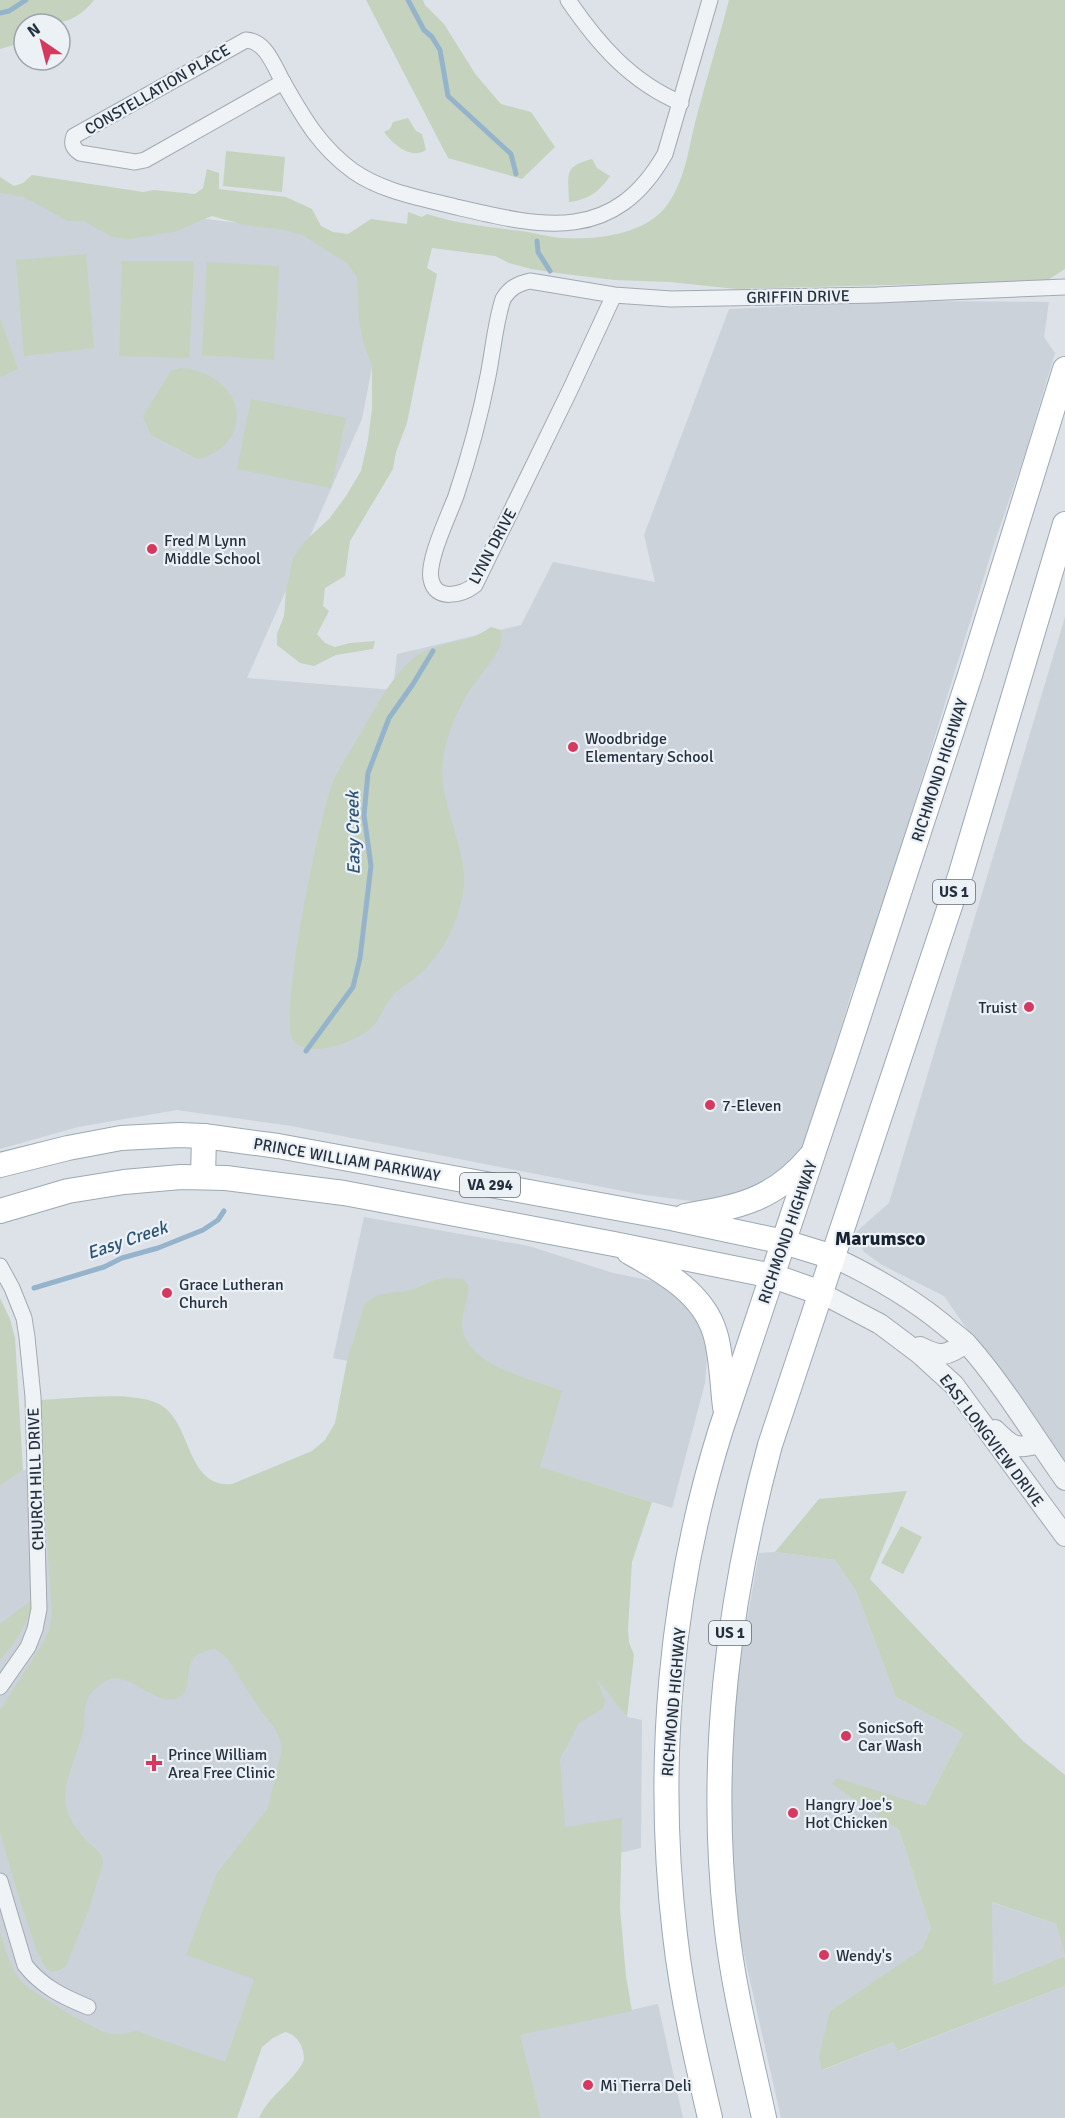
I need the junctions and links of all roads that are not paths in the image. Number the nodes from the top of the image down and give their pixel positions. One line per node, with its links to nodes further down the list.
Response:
1 (568, 0): 4 (street)
2 (710, 0): 4 (street, CONSTELLATION PLACE)
3 (283, 82): 3 (street, CONSTELLATION PLACE); 4 (street, CONSTELLATION PLACE)
4 (681, 103)
5 (532, 282): 7 (street, GRIFFIN DRIVE); 7 (street, LYNN DRIVE)
6 (1065, 287): 7 (street, GRIFFIN DRIVE)
7 (614, 295)
8 (1065, 369): 11 (main road, RICHMOND HIGHWAY)
9 (1065, 524): 18 (main road, US 1)
10 (204, 1136): 12 (main road, PRINCE WILLIAM PARKWAY / VA 294); 13 (main road); 15 (main road, PRINCE WILLIAM PARKWAY / VA 294)
11 (814, 1153): 15 (main road); 16 (main road, RICHMOND HIGHWAY)
12 (0, 1165)
13 (203, 1177): 14 (main road, PRINCE WILLIAM PARKWAY / VA 294); 17 (main road, PRINCE WILLIAM PARKWAY / VA 294)
14 (0, 1211)
15 (672, 1218): 16 (main road, PRINCE WILLIAM PARKWAY / VA 294)
16 (784, 1242): 18 (main road, PRINCE WILLIAM PARKWAY / VA 294); 20 (main road, RICHMOND HIGHWAY)
17 (614, 1244): 20 (main road, PRINCE WILLIAM PARKWAY / VA 294); 25 (main road)
18 (833, 1257): 21 (main road, US 1); 23 (street)
19 (0, 1266): 29 (street, CHURCH HILL DRIVE)
20 (772, 1276): 21 (main road, PRINCE WILLIAM PARKWAY / VA 294); 25 (main road, RICHMOND HIGHWAY)
21 (821, 1293): 22 (street, EAST LONGVIEW DRIVE); 33 (main road, US 1)
22 (887, 1329): 23 (street); 24 (street, EAST LONGVIEW DRIVE)
23 (966, 1343): 26 (street)
24 (964, 1398): 26 (street); 28 (street, EAST LONGVIEW DRIVE)
25 (726, 1417): 32 (main road, RICHMOND HIGHWAY)
26 (1039, 1443): 27 (street)
27 (1065, 1480)
28 (1065, 1536)
29 (0, 1687)
30 (0, 1881): 31 (street)
31 (88, 2007)
32 (710, 2118)
33 (764, 2118)

